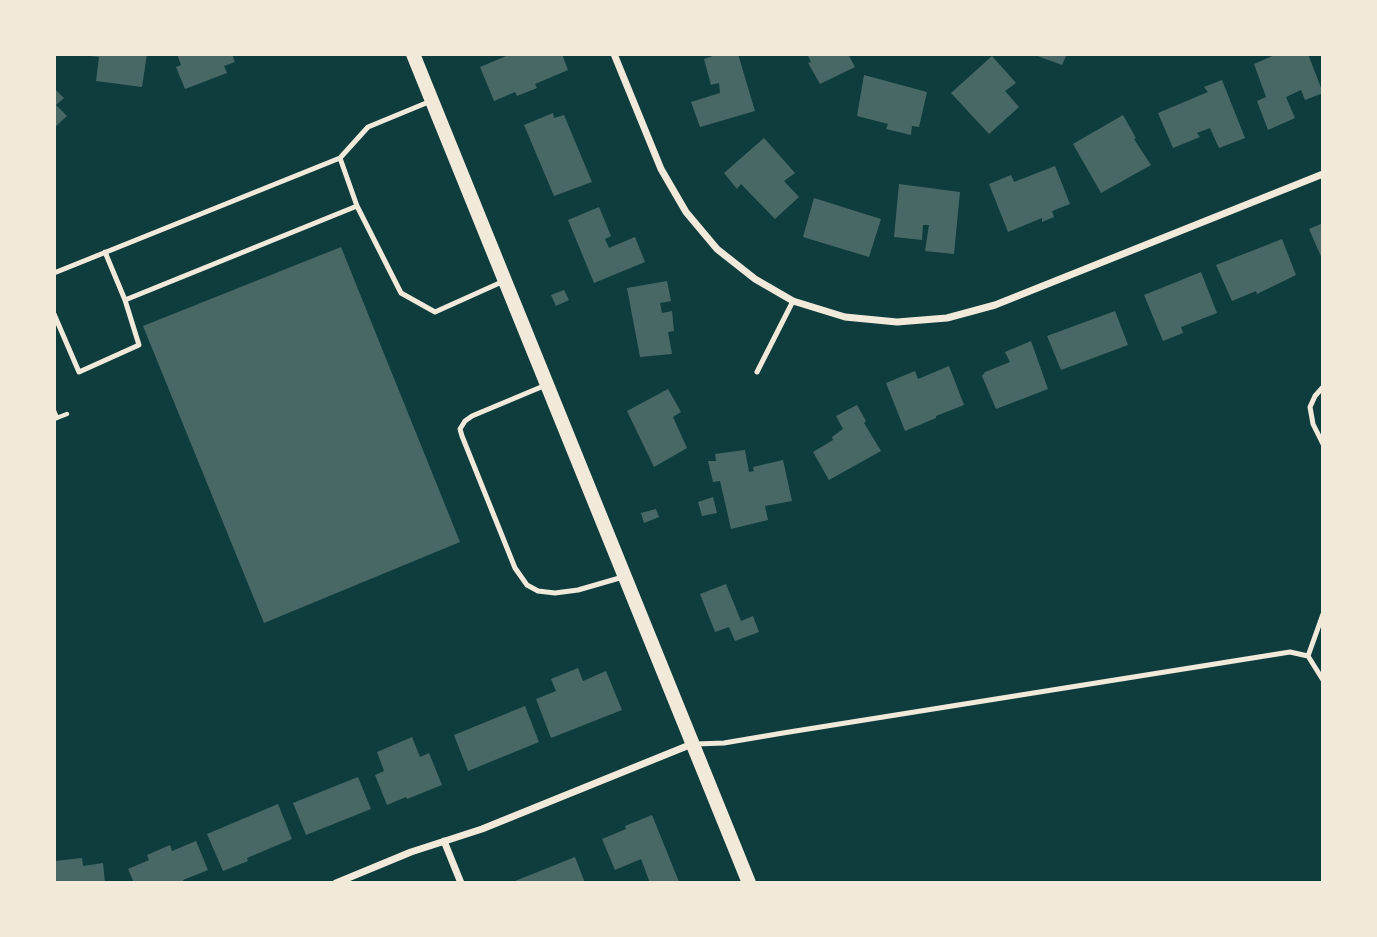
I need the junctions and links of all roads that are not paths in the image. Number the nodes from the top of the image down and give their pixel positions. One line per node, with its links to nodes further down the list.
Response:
1 (413, 54): 3 (main road)
2 (614, 54): 11 (street)
3 (431, 101): 4 (lane); 9 (main road)
4 (340, 158): 6 (lane); 7 (lane)
5 (1323, 174): 11 (street)
6 (357, 206): 9 (lane); 10 (lane)
7 (105, 252): 8 (lane); 10 (lane)
8 (54, 273)
9 (505, 281): 14 (main road)
10 (125, 300): 12 (lane)
11 (793, 301): 13 (lane)
12 (54, 314)
13 (757, 373)
14 (547, 385): 17 (main road); 17 (lane)
15 (1323, 387): 16 (lane)
16 (1323, 444)
17 (625, 576): 21 (main road)
18 (1323, 614): 19 (lane)
19 (1308, 656): 20 (lane); 21 (lane)
20 (1323, 680)
21 (693, 744): 22 (street); 25 (main road)
22 (444, 841): 23 (street); 24 (street)
23 (336, 883)
24 (461, 883)
25 (749, 883)

